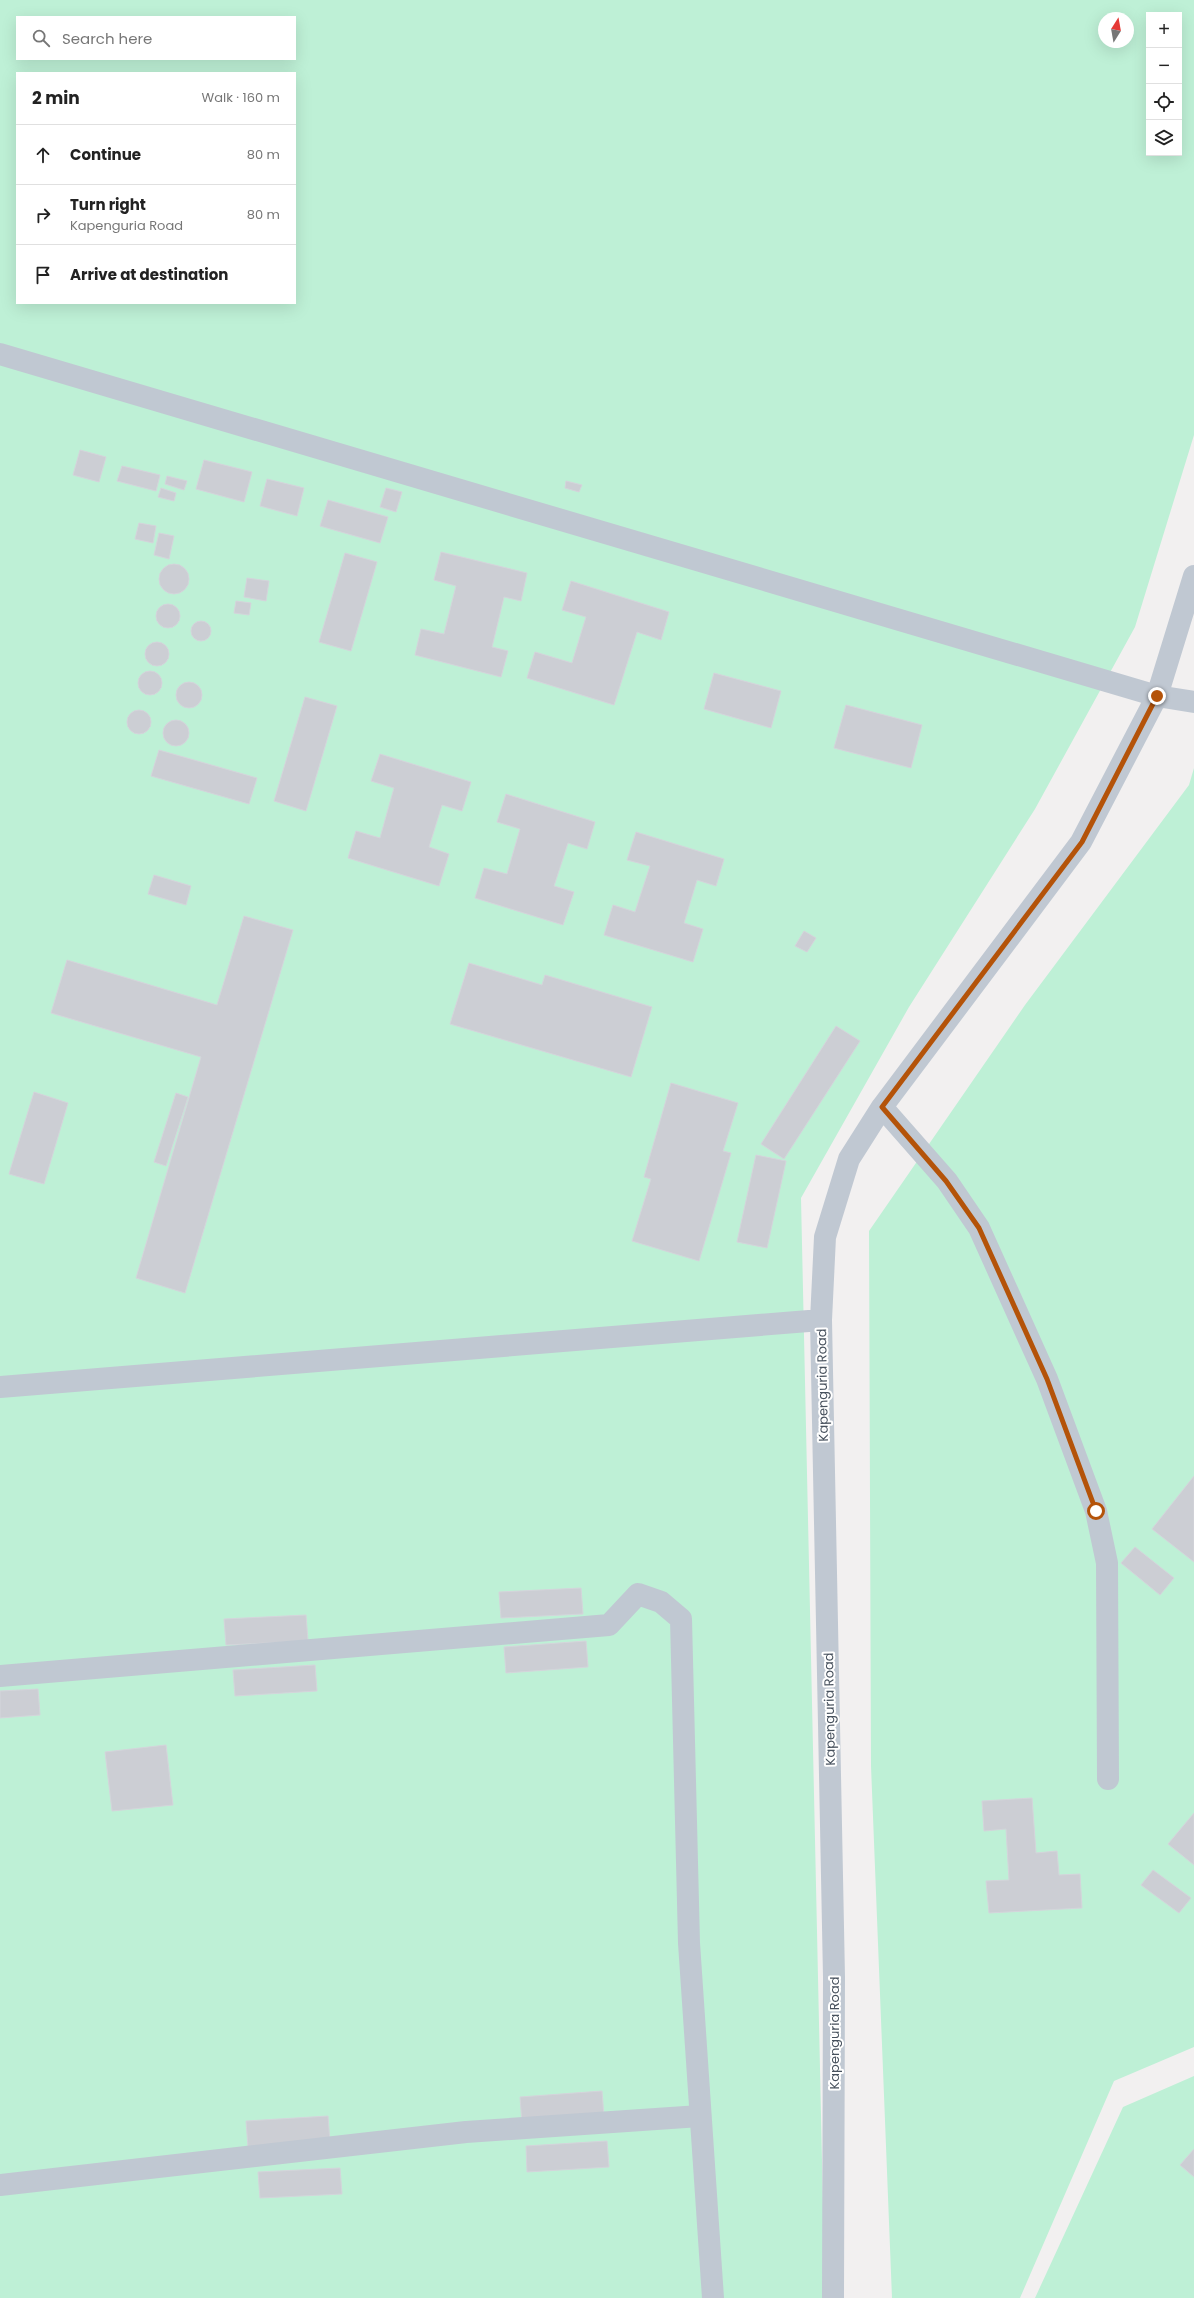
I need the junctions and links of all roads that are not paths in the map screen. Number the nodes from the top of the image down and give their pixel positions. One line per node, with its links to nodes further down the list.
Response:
1 (0, 354): 3 (street)
2 (1194, 576): 3 (street, Kapenguria Road)
3 (1157, 696): 4 (street); 5 (street, Kapenguria Road)
4 (1194, 702)
5 (882, 1107): 6 (street, Kapenguria Road); 9 (street)
6 (820, 1320): 7 (street); 13 (street, Kapenguria Road)
7 (0, 1387)
8 (0, 1676): 10 (street)
9 (1108, 1778)
10 (700, 2116): 11 (street); 12 (street)
11 (0, 2185)
12 (713, 2298)
13 (833, 2298)

